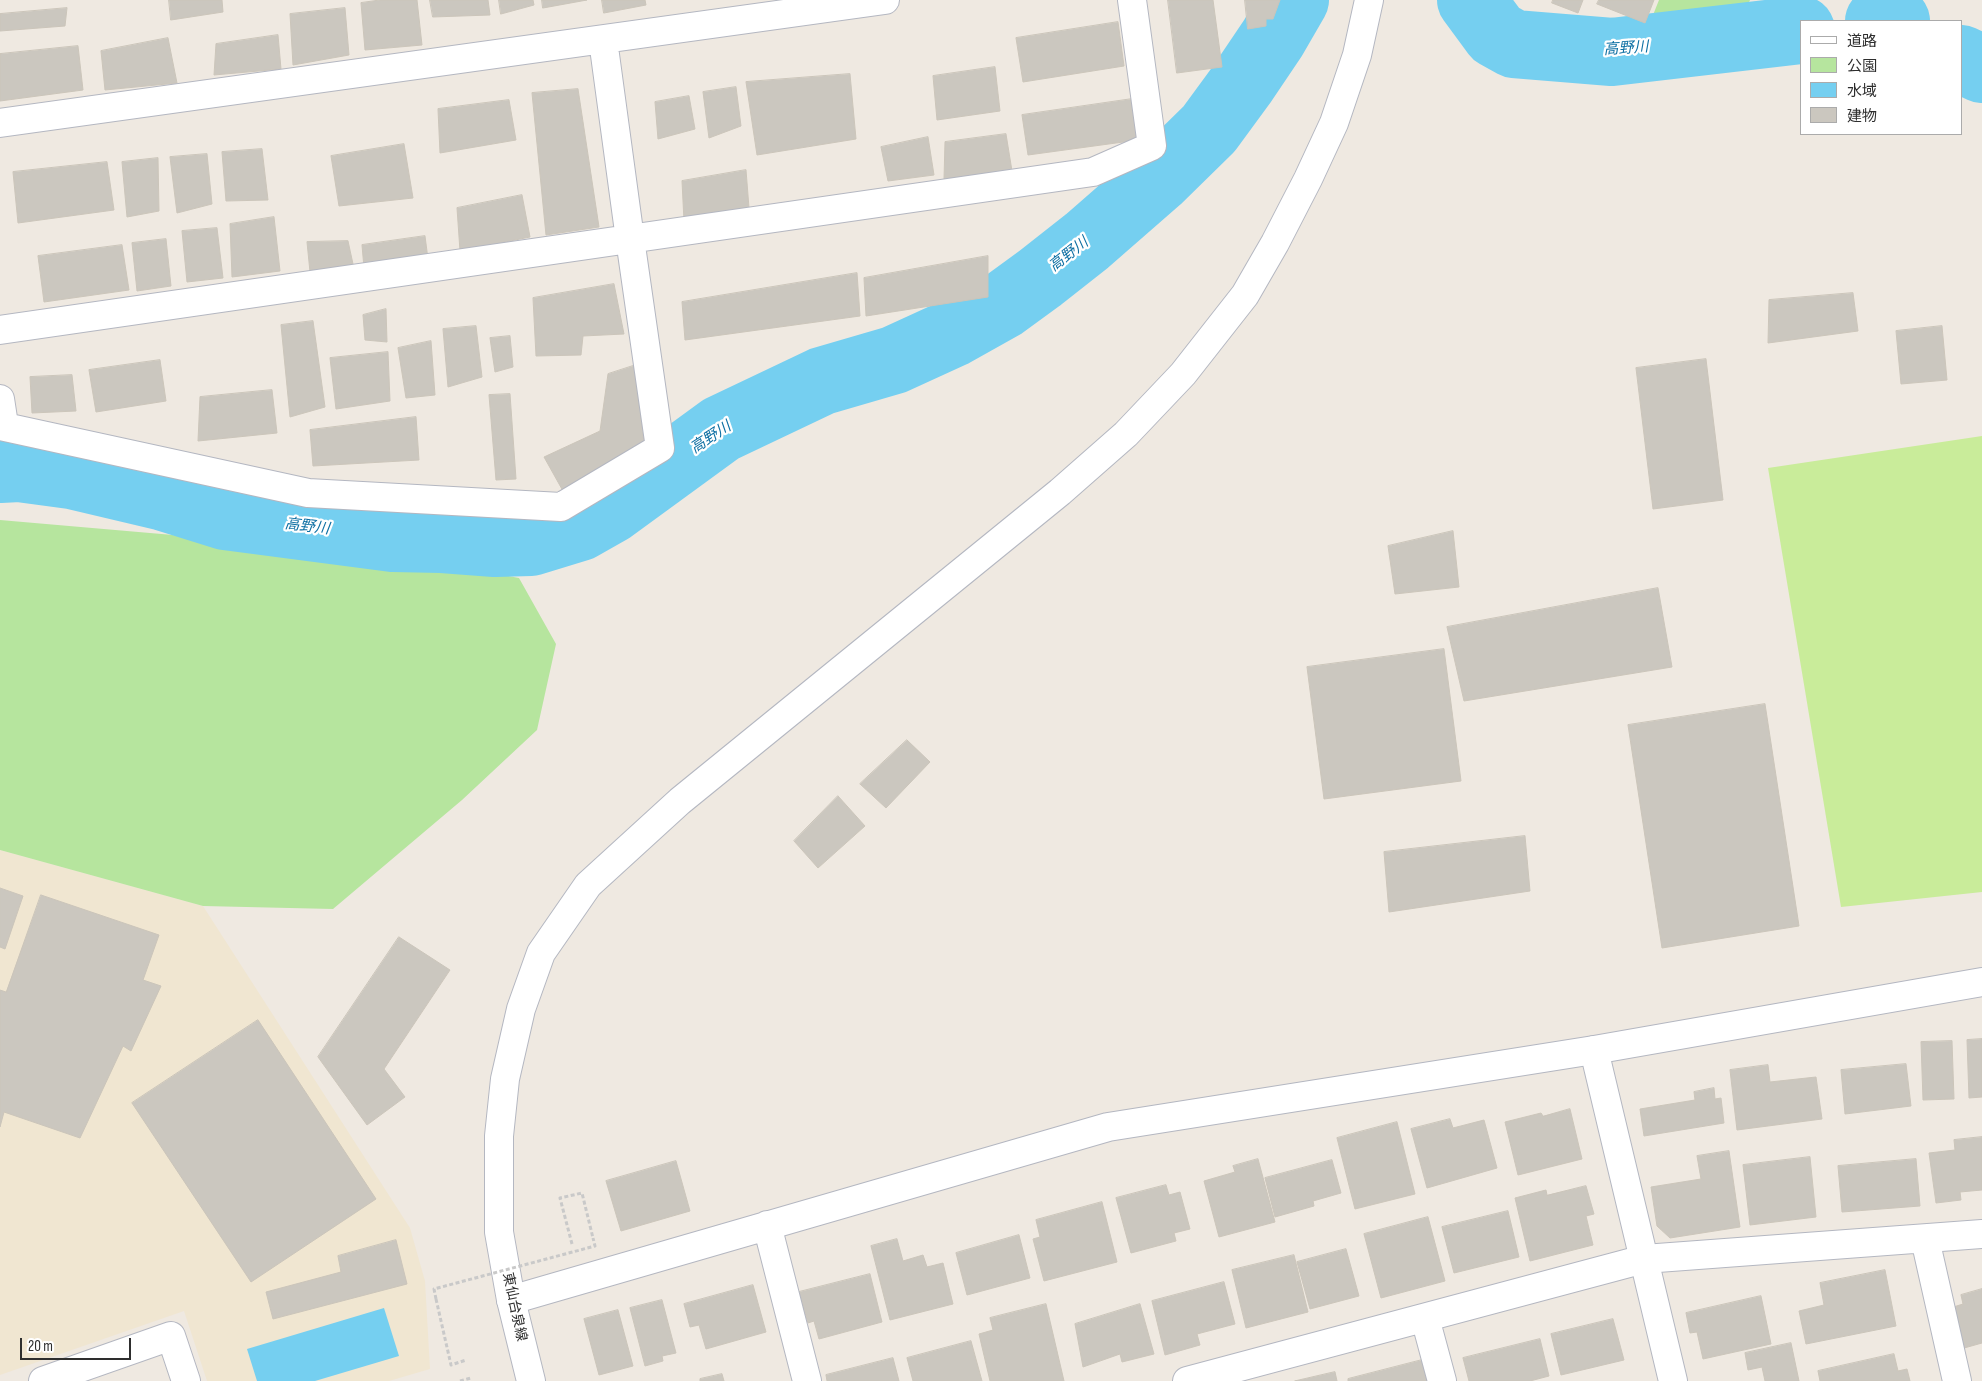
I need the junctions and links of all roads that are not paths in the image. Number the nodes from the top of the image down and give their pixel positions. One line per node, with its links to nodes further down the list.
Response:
1 (885, 0): 4 (street)
2 (1132, 0): 6 (street)
3 (1369, 0): 15 (street, 東仙台泉線)
4 (603, 40): 5 (street); 6 (street)
5 (0, 123)
6 (630, 239): 7 (street); 8 (street)
7 (0, 330)
8 (1, 417)
9 (1982, 982): 10 (street)
10 (1594, 1050): 11 (street); 14 (street)
11 (766, 1225): 15 (street); 21 (street)
12 (1982, 1234): 13 (street)
13 (1925, 1239): 14 (street); 25 (street)
14 (1644, 1259): 16 (street); 24 (street)
15 (511, 1300): 20 (street, 東仙台泉線)
16 (1425, 1318): 17 (street); 23 (street)
17 (1234, 1375): 22 (street)
18 (43, 1381): 19 (street)
19 (186, 1381)
20 (531, 1381)
21 (808, 1381)
22 (1187, 1381)
23 (1442, 1381)
24 (1673, 1381)
25 (1958, 1381)

